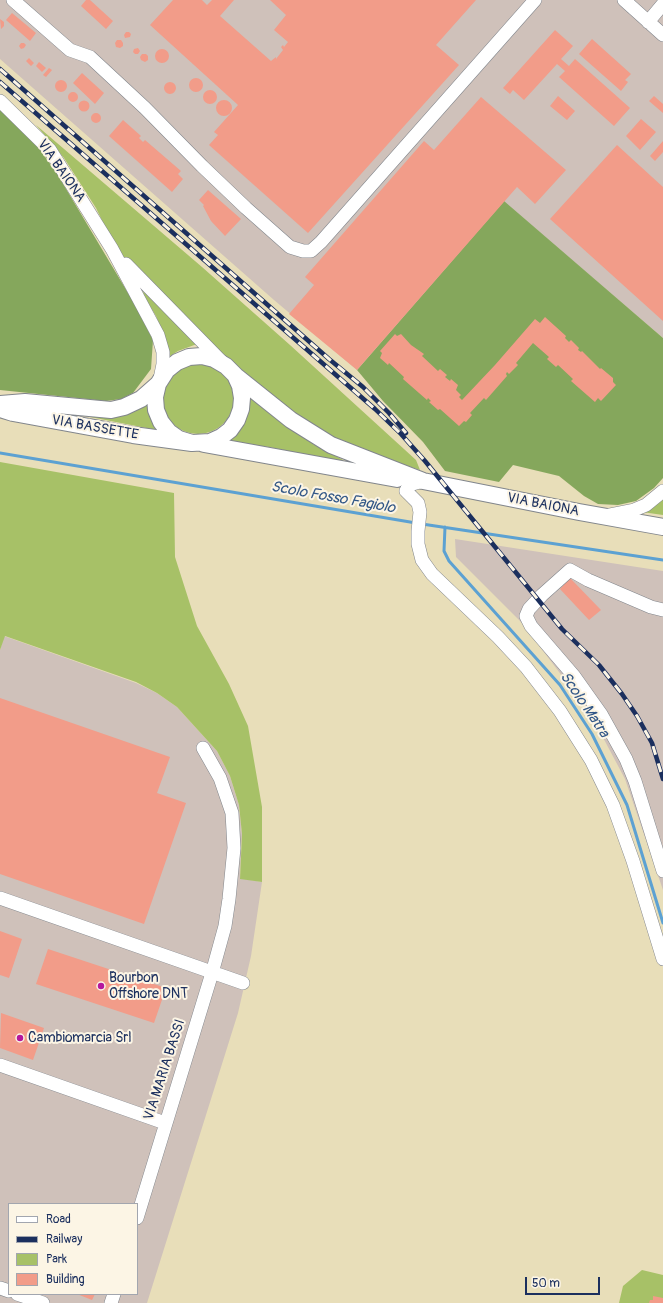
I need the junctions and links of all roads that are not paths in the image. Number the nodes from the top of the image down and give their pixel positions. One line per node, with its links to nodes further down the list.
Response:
1 (13, 0): 2 (street)
2 (535, 0)
3 (624, 0): 5 (street)
4 (663, 4): 6 (street)
5 (638, 5): 6 (street)
6 (648, 22): 7 (street)
7 (661, 31)
8 (0, 102): 9 (street, VIA BAIONA)
9 (112, 249): 10 (street, VIA BAIONA); 11 (street, VIA BAIONA)
10 (230, 370): 11 (main road); 14 (main road); 15 (main road, VIA BAIONA)
11 (158, 383): 12 (main road, VIA BASSETTE); 14 (main road)
12 (0, 404)
13 (0, 409): 14 (main road, VIA BASSETTE)
14 (195, 443): 15 (main road, VIA BAIONA)
15 (423, 481): 17 (main road, VIA BAIONA); 23 (street)
16 (663, 491): 17 (street)
17 (600, 516): 18 (main road, VIA BAIONA)
18 (663, 527)
19 (663, 610): 21 (street)
20 (203, 748): 24 (street, VIA MARIA BASSI)
21 (663, 871)
22 (0, 898): 24 (street)
23 (663, 959)
24 (212, 973): 25 (street); 27 (street, VIA MARIA BASSI)
25 (243, 983)
26 (0, 1065): 27 (street)
27 (165, 1123): 28 (street, VIA MARIA BASSI)
28 (138, 1215)
29 (20, 1295): 30 (street)
30 (43, 1303)

